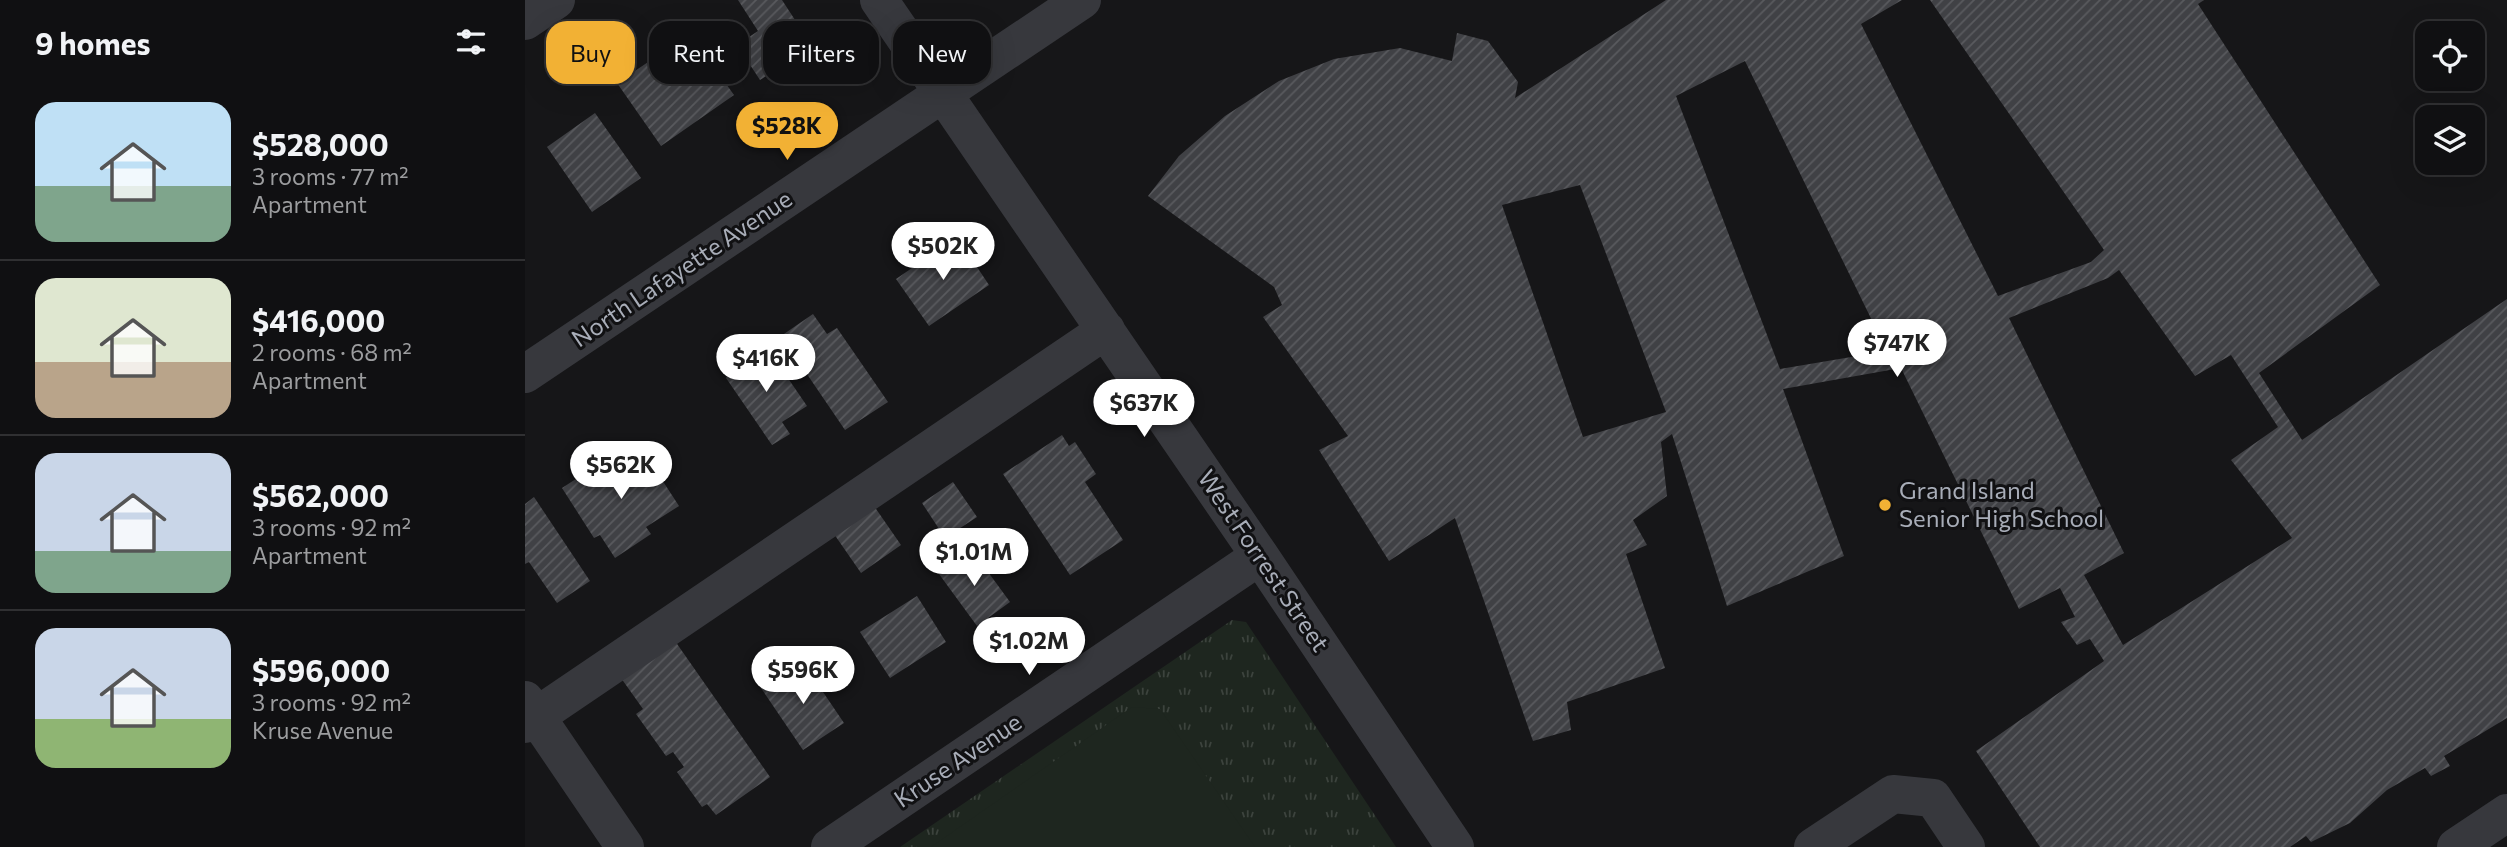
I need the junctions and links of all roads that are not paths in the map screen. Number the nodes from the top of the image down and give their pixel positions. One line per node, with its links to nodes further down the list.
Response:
1 (556, 0): 4 (street)
2 (879, 0): 5 (street, West Forrest Street)
3 (1082, 0): 5 (street, North Lafayette Avenue)
4 (525, 21)
5 (943, 94): 6 (street, West Forrest Street); 7 (street, North Lafayette Avenue)
6 (1106, 330): 8 (street, West Forrest Street); 9 (street)
7 (525, 374)
8 (1260, 556): 13 (street, Kruse Avenue); 14 (street, West Forrest Street)
9 (529, 713): 12 (street)
10 (2507, 813): 16 (street)
11 (1831, 842): 15 (street)
12 (625, 847)
13 (830, 847)
14 (1455, 847)
15 (1966, 847)
16 (2456, 847)

